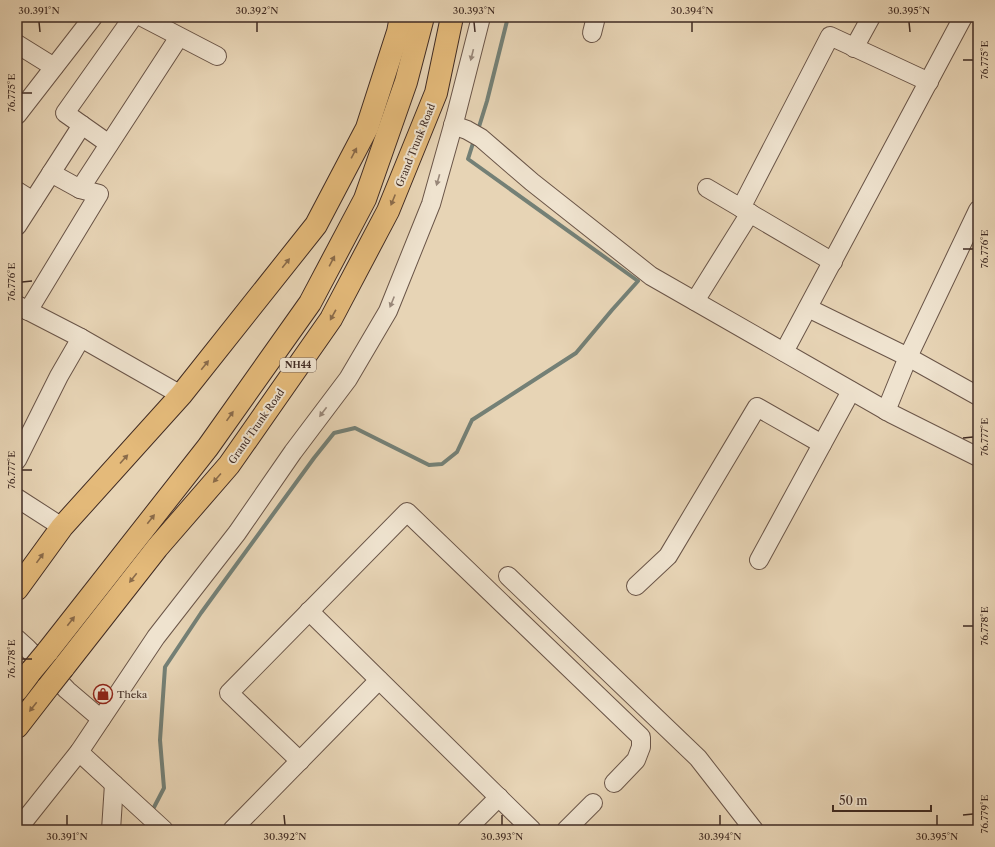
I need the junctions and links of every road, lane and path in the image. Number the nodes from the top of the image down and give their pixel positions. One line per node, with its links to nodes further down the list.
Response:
1 (93, 17): 14 (street)
2 (133, 17): 17 (street)
3 (142, 17): 10 (street)
4 (401, 17): 36 (main road, one-way to 4)
5 (423, 17): 51 (main road, NH44, one-way to 5, bridge)
6 (452, 17): 53 (main road, Grand Trunk Road / NH44, one-way to 53, bridge)
7 (481, 17): 18 (street, one-way to 18)
8 (871, 17): 12 (street)
9 (963, 17): 15 (street)
10 (179, 37): 13 (street); 19 (street)
11 (17, 44): 14 (street)
12 (854, 48): 15 (street); 26 (street)
13 (217, 56)
14 (54, 67): 16 (street)
15 (929, 82): 28 (street)
16 (17, 115)
17 (82, 126): 19 (street); 20 (street)
18 (467, 131): 29 (street); 52 (street, one-way to 52)
19 (109, 144): 22 (street)
20 (51, 172): 22 (street); 24 (street)
21 (707, 188): 26 (street)
22 (80, 189): 30 (street)
23 (17, 191): 24 (street)
24 (33, 201): 27 (street)
25 (978, 210): 34 (street)
26 (745, 211): 28 (street); 29 (street)
27 (17, 226)
28 (832, 262): 31 (street)
29 (695, 301): 33 (street)
30 (20, 307): 32 (street)
31 (808, 308): 33 (street); 34 (street)
32 (81, 338): 36 (street); 41 (street)
33 (784, 352): 35 (street)
34 (908, 357): 37 (street); 38 (street)
35 (851, 390): 38 (street); 39 (street)
36 (181, 395): 43 (main road, one-way to 36)
37 (978, 396)
38 (886, 411): 40 (street)
39 (822, 444): 44 (street); 46 (street)
40 (978, 457)
41 (17, 460)
42 (17, 498): 43 (street)
43 (62, 527): 47 (main road, one-way to 43)
44 (759, 560)
45 (508, 576): 67 (street)
46 (636, 586)
47 (17, 590)
48 (309, 612): 50 (street); 55 (street); 56 (street)
49 (17, 639): 52 (street)
50 (379, 680): 55 (street); 58 (street)
51 (17, 690)
52 (101, 719): 54 (street)
53 (17, 727)
54 (79, 752): 57 (street); 61 (street)
55 (300, 761): 63 (street)
56 (614, 783)
57 (114, 784): 60 (street); 62 (street)
58 (499, 797): 64 (street); 65 (street)
59 (593, 803): 66 (street)
60 (163, 829)
61 (17, 830)
62 (111, 830)
63 (232, 830)
64 (466, 830)
65 (532, 830)
66 (566, 830)
67 (754, 830)

